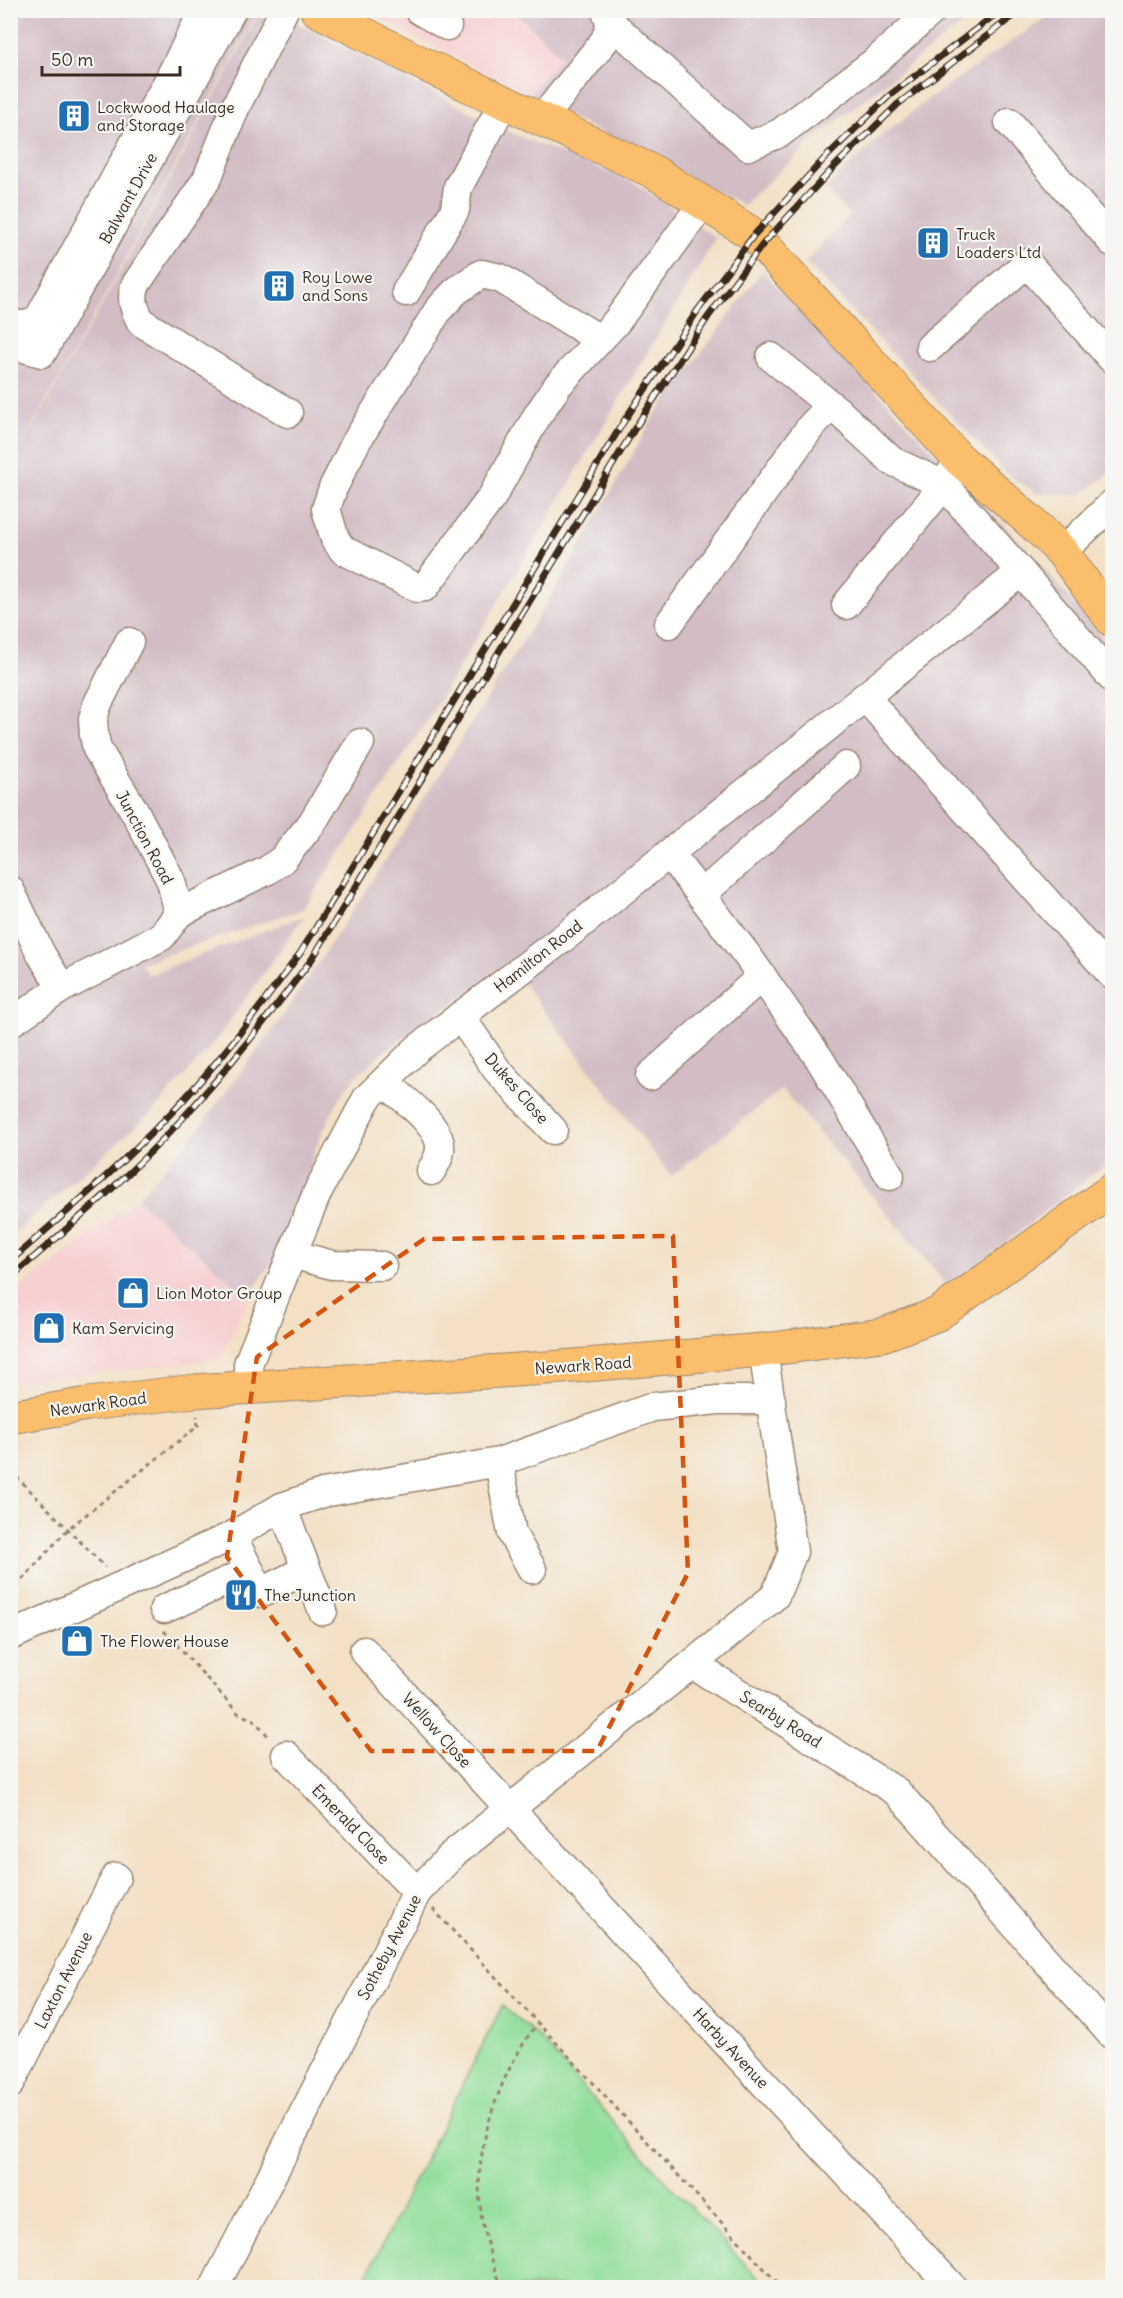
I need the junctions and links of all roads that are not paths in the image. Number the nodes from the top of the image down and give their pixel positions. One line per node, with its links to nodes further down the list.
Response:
1 (204, 10): 15 (street)
2 (232, 10): 17 (street, Balwant Drive)
3 (284, 10): 22 (street)
4 (419, 10): 8 (street)
5 (933, 10): 7 (street)
6 (326, 12): 9 (main road)
7 (608, 17): 10 (street)
8 (447, 26)
9 (504, 102): 10 (main road); 14 (street)
10 (542, 119): 12 (main road)
11 (1009, 122): 13 (street)
12 (703, 202): 16 (street); 23 (main road)
13 (1113, 242)
14 (406, 292)
15 (10, 324)
16 (599, 339): 16 (street)
17 (10, 341)
18 (930, 348): 20 (street)
19 (771, 357): 21 (street)
20 (1113, 359)
21 (838, 411): 23 (street); 29 (street)
22 (288, 413)
23 (951, 472): 25 (main road); 26 (street); 27 (street)
24 (1113, 504): 25 (street)
25 (1062, 552): 28 (main road)
26 (1021, 572): 31 (street); 32 (street, Hamilton Road)
27 (846, 605)
28 (1113, 620)
29 (669, 624)
30 (129, 642): 38 (street, Junction Road)
31 (1113, 678)
32 (865, 697): 35 (street, Hamilton Road); 39 (street)
33 (360, 743): 38 (street)
34 (846, 766): 37 (street)
35 (669, 854): 37 (street); 42 (street, Hamilton Road)
36 (10, 890): 41 (street)
37 (701, 894): 40 (street)
38 (179, 913): 41 (street)
39 (1113, 975)
40 (762, 976): 44 (street); 48 (street)
41 (62, 988): 43 (street)
42 (460, 1016): 45 (street, Hamilton Road); 46 (street, Dukes Close)
43 (10, 1023)
44 (650, 1076)
45 (384, 1082): 47 (street); 50 (street, Hamilton Road)
46 (553, 1130)
47 (431, 1171)
48 (890, 1176)
49 (1113, 1190): 52 (main road, Newark Road)
50 (292, 1254): 51 (street); 53 (street, Hamilton Road)
51 (382, 1266)
52 (763, 1350): 53 (main road, Newark Road); 54 (street)
53 (249, 1388): 55 (main road, Newark Road)
54 (771, 1400): 56 (street); 66 (street)
55 (10, 1417)
56 (499, 1462): 57 (street); 60 (street)
57 (282, 1507): 58 (street); 59 (street)
58 (232, 1536): 61 (street); 64 (street)
59 (306, 1569): 61 (street); 62 (street)
60 (531, 1569)
61 (250, 1571): 63 (street)
62 (323, 1611)
63 (163, 1619)
64 (10, 1636)
65 (364, 1651): 68 (street, Wellow Close)
66 (692, 1664): 68 (street, Sotheby Avenue); 71 (street, Searby Road)
67 (286, 1755): 70 (street, Emerald Close)
68 (509, 1809): 70 (street, Sotheby Avenue); 74 (street, Harby Avenue)
69 (116, 1877): 72 (street, Laxton Avenue)
70 (417, 1892): 73 (street, Sotheby Avenue)
71 (1113, 2035)
72 (10, 2084)
73 (214, 2288)
74 (953, 2288)

